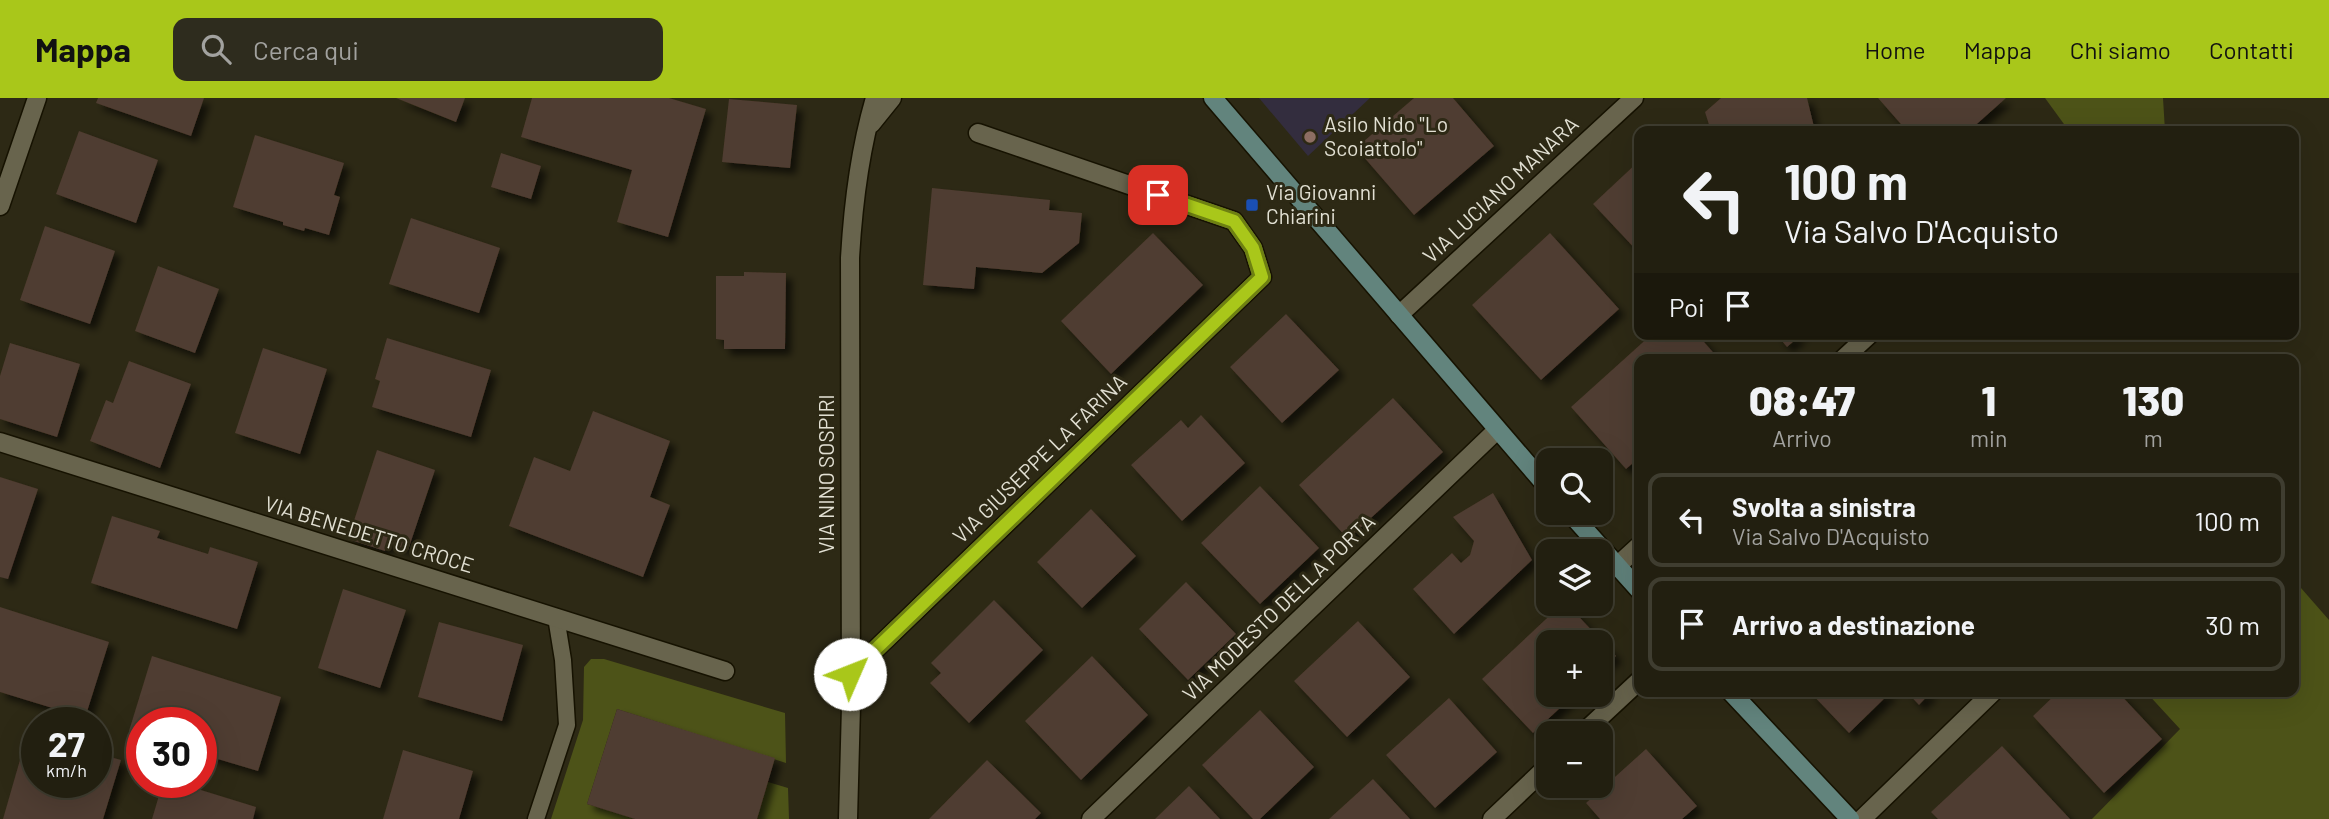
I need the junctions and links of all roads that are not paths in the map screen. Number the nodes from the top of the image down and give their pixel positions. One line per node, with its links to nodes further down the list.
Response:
1 (37, 98): 8 (street)
2 (874, 98): 6 (street, VIA NINO SOSPIRI)
3 (892, 98): 6 (street)
4 (1213, 98): 9 (main road)
5 (1634, 98): 9 (street, VIA LUCIANO MANARA)
6 (866, 129): 21 (street, VIA NINO SOSPIRI)
7 (978, 133): 21 (street, VIA GIUSEPPE LA FARINA)
8 (0, 206)
9 (1399, 315): 12 (main road)
10 (1864, 340): 11 (street)
11 (1848, 354)
12 (1497, 430): 14 (main road); 29 (street, VIA MODESTO DELLA PORTA)
13 (0, 442): 19 (street, VIA BENEDETTO CROCE)
14 (1536, 474)
15 (1581, 525): 17 (main road)
16 (1634, 550): 17 (street)
17 (1617, 566): 18 (main road)
18 (1634, 585)
19 (556, 617): 20 (street, VIA BENEDETTO CROCE); 27 (lane)
20 (725, 671)
21 (850, 674): 28 (street, VIA NINO SOSPIRI)
22 (1634, 686): 25 (street)
23 (1736, 697): 31 (main road)
24 (1988, 697): 32 (street)
25 (1596, 721)
26 (1536, 777): 30 (street)
27 (536, 819)
28 (848, 819)
29 (1091, 819)
30 (1492, 819)
31 (1850, 819)
32 (1862, 819)

